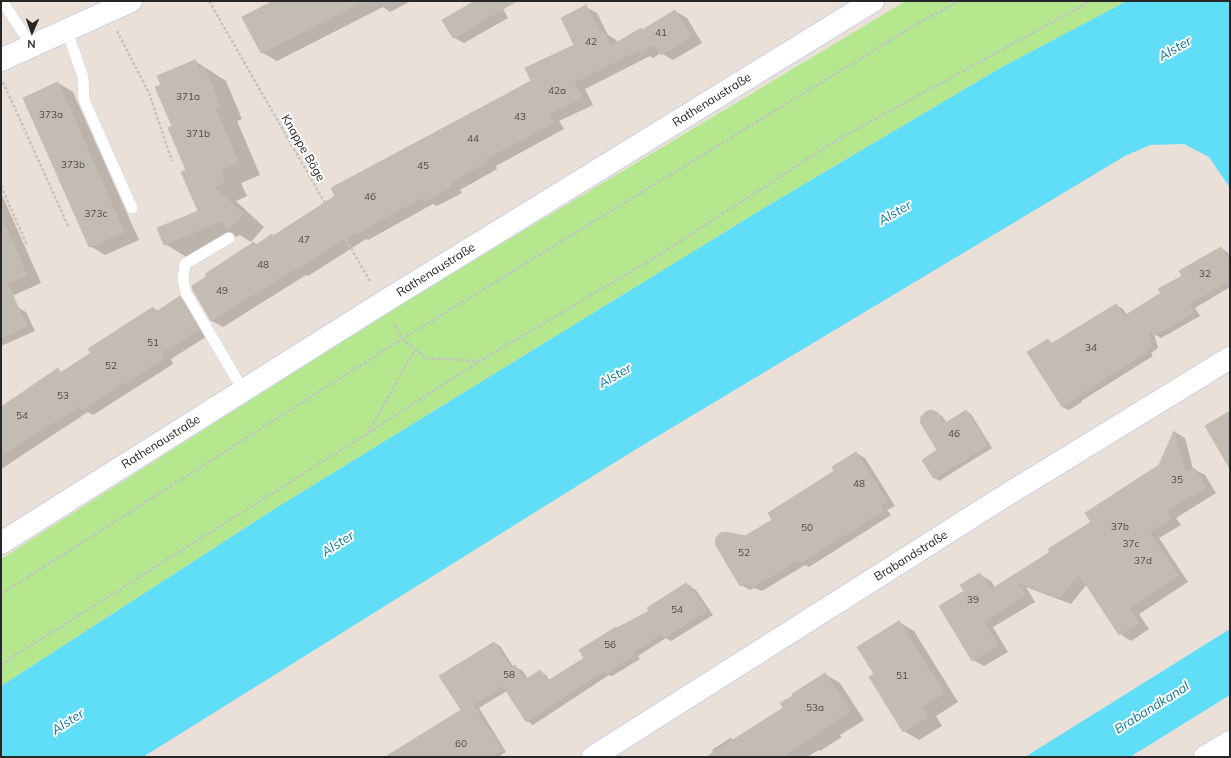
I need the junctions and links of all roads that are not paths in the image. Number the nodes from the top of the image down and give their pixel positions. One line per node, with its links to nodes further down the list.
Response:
1 (2, 1): 5 (lane)
2 (131, 1): 4 (street)
3 (873, 1): 10 (street, Rathenaustraße)
4 (67, 31): 5 (street); 7 (lane)
5 (32, 46): 6 (street)
6 (1, 60)
7 (132, 208)
8 (229, 238): 10 (lane)
9 (1230, 358): 13 (street, Brabandstraße)
10 (243, 390): 11 (street, Rathenaustraße)
11 (1, 543)
12 (1230, 742): 14 (street)
13 (593, 757)
14 (1205, 757)

